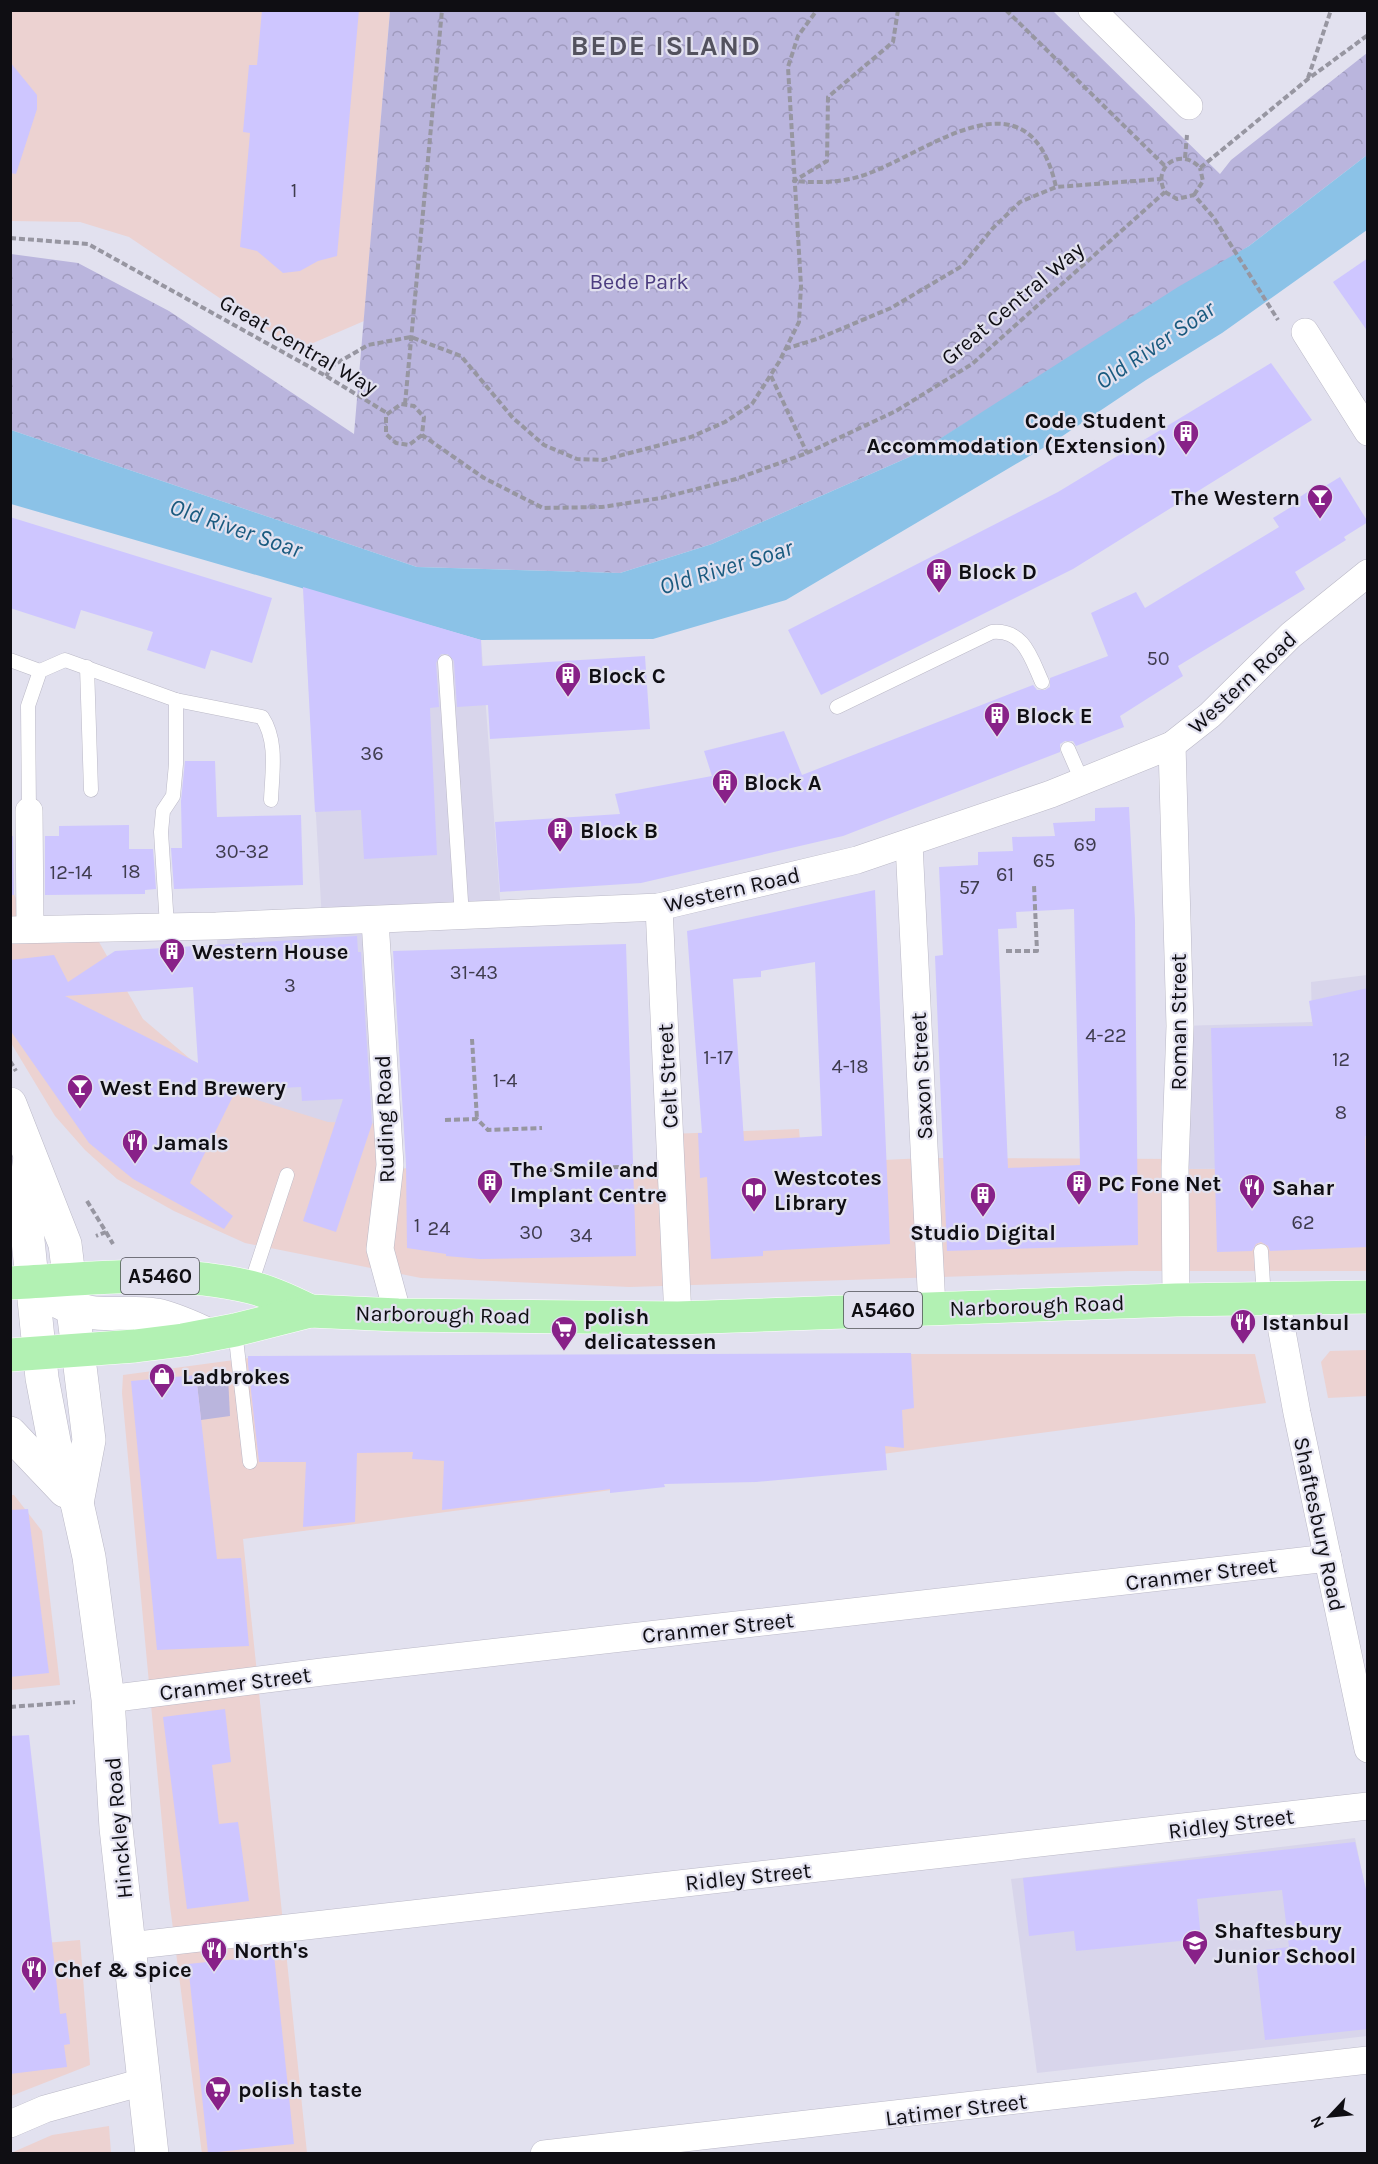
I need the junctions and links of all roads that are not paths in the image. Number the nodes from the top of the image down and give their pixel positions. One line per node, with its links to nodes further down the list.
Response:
1 (1092, 10): 2 (street)
2 (1189, 106)
3 (1293, 329): 4 (street)
4 (1368, 432)
5 (1368, 573): 13 (street, Western Road)
6 (10, 660): 9 (lane)
7 (445, 662): 21 (lane)
8 (87, 667): 9 (lane); 11 (lane); 16 (lane)
9 (40, 671): 18 (lane)
10 (1042, 682): 12 (lane)
11 (176, 700): 17 (lane); 23 (lane)
12 (837, 707)
13 (1172, 745): 15 (street, Western Road); 34 (street, Roman Street)
14 (1068, 749): 15 (lane)
15 (1082, 782): 19 (street, Western Road)
16 (91, 790)
17 (271, 800)
18 (28, 810): 24 (street)
19 (909, 844): 20 (street, Western Road); 36 (street, Saxon Street)
20 (659, 907): 21 (street, Western Road); 39 (street, Celt Street)
21 (462, 916): 22 (street, Western Road)
22 (375, 920): 23 (street, Western Road); 38 (street, Ruding Road)
23 (167, 926): 24 (street, Western Road)
24 (20, 929)
25 (10, 1104): 26 (street, Hinckley Road)
26 (30, 1157): 28 (street, Hinckley Road); 32 (street, Hinckley Road)
27 (287, 1175): 31 (lane)
28 (17, 1208): 30 (street, Hinckley Road)
29 (1262, 1251): 35 (lane)
30 (22, 1282): 32 (main road, Narborough Road / A5460); 41 (street, Hinckley Road)
31 (250, 1287): 32 (main road, Narborough Road / A5460); 37 (main road, Narborough Road / A5460)
32 (72, 1294): 40 (street); 42 (street, Hinckley Road)
33 (1368, 1297): 35 (main road, Narborough Road / A5460)
34 (1176, 1300): 35 (main road, Narborough Road / A5460); 36 (main road, Narborough Road / A5460)
35 (1270, 1300): 46 (street, Shaftesbury Road)
36 (932, 1308): 39 (main road, Narborough Road / A5460)
37 (310, 1311): 38 (main road, Narborough Road / A5460); 40 (main road, Narborough Road / A5460)
38 (398, 1315): 39 (main road, Narborough Road / A5460)
39 (678, 1318)
40 (222, 1333): 42 (main road, Narborough Road / A5460); 44 (lane)
41 (24, 1338): 42 (main road, A5460); 45 (street, Hinckley Road)
42 (79, 1350): 45 (street, Hinckley Road)
43 (10, 1433): 45 (street)
44 (250, 1462)
45 (77, 1503): 47 (street, Hinckley Road)
46 (1328, 1558): 47 (street, Cranmer Street); 48 (street, Shaftesbury Road)
47 (108, 1700): 50 (street, Hinckley Road)
48 (1368, 1749)
49 (1368, 1806): 50 (street, Ridley Street)
50 (129, 1946): 52 (street, Hinckley Road)
51 (1368, 2060): 55 (street, Latimer Street)
52 (143, 2082): 53 (street); 54 (street, Hinckley Road)
53 (10, 2124)
54 (152, 2154)
55 (544, 2154)

